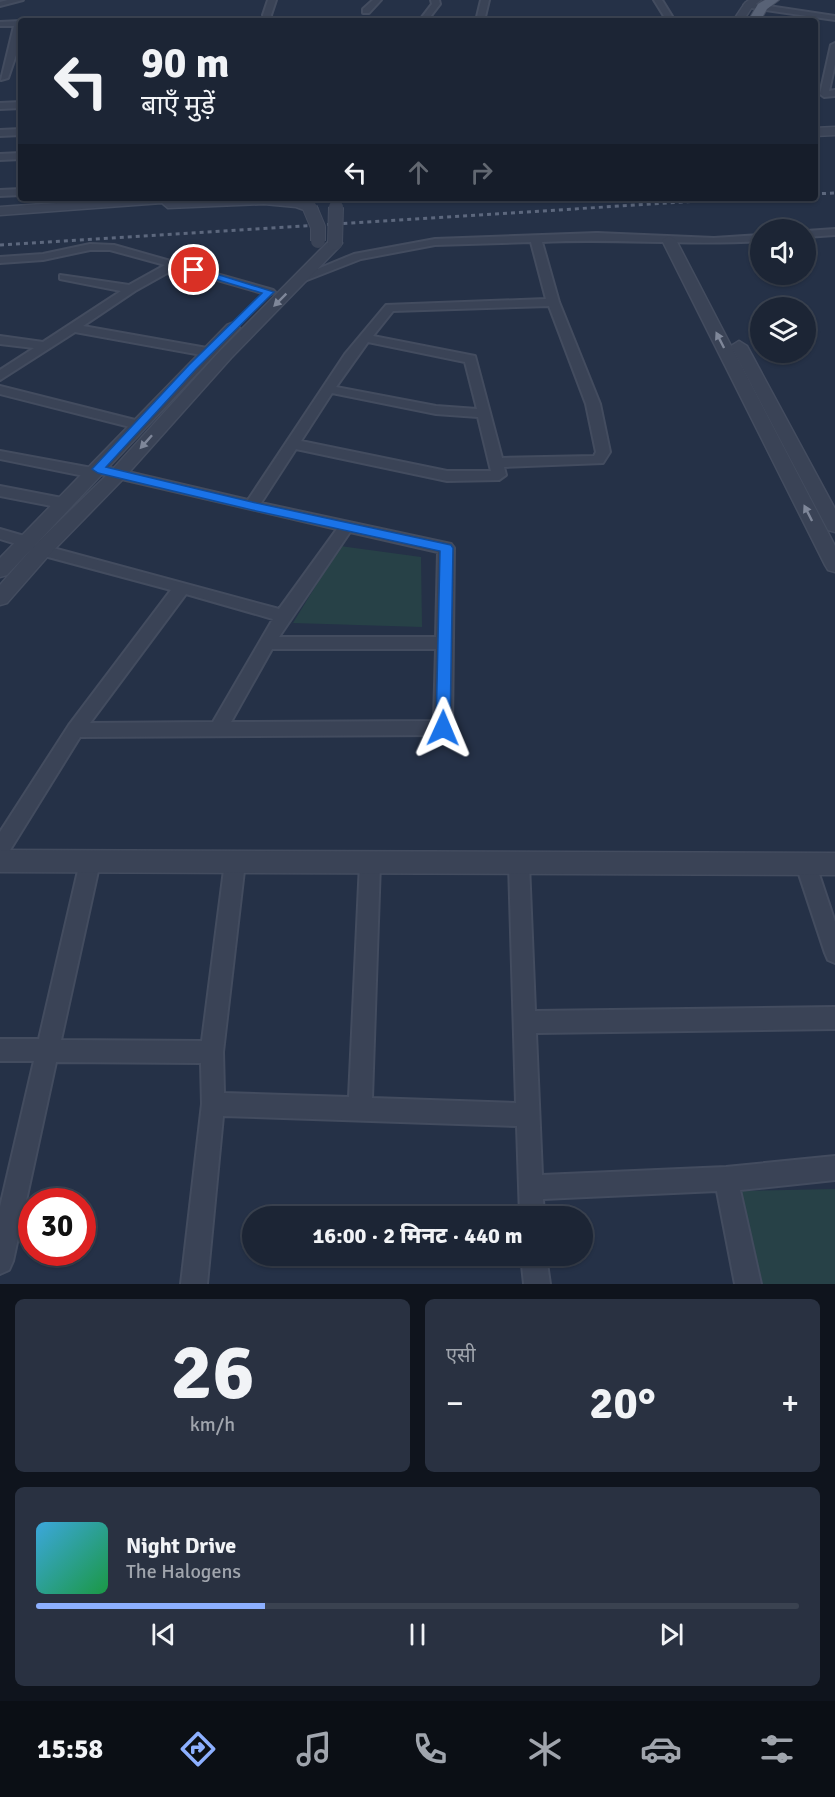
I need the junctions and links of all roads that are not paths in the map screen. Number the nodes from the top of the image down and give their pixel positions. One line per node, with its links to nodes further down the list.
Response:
1 (19, 0): 7 (street)
2 (272, 0): 10 (street)
3 (377, 0): 9 (street)
4 (435, 0): 11 (street)
5 (485, 0): 12 (street)
6 (658, 0): 13 (street)
7 (0, 4)
8 (762, 4): 14 (street); 15 (main road); 16 (street)
9 (366, 11)
10 (268, 18)
11 (426, 18)
12 (481, 18)
13 (669, 18)
14 (742, 18)
15 (755, 18)
16 (835, 18)
17 (0, 24): 19 (street)
18 (835, 45): 22 (street)
19 (17, 52): 20 (street)
20 (6, 78)
21 (835, 93): 22 (street)
22 (819, 94)
23 (18, 105): 24 (street)
24 (0, 106)
25 (835, 131): 27 (street)
26 (18, 132): 28 (street)
27 (818, 132)
28 (0, 133)
29 (18, 156): 30 (street)
30 (0, 157)
31 (18, 192): 32 (street)
32 (0, 193)
33 (48, 201): 36 (street)
34 (154, 201): 37 (street); 43 (street, bridge)
35 (339, 202): 43 (street, bridge)
36 (0, 204)
37 (0, 211)
38 (835, 232): 39 (street)
39 (816, 233)
40 (536, 239): 42 (street); 47 (street); 50 (street)
41 (750, 239): 42 (street)
42 (676, 240): 69 (street); 73 (street, one-way to 42)
43 (326, 242): 47 (street); 49 (street)
44 (0, 260): 45 (street)
45 (175, 264): 48 (street); 49 (street)
46 (64, 277): 48 (street)
47 (302, 279): 65 (street, one-way to 65)
48 (131, 289): 51 (street)
49 (269, 292): 55 (street)
50 (553, 302): 52 (street); 63 (street)
51 (74, 328): 54 (street); 55 (street)
52 (366, 338): 58 (street); 59 (street)
53 (0, 340): 54 (street)
54 (47, 346): 56 (street)
55 (207, 352): 60 (street)
56 (0, 376)
57 (0, 390): 60 (street)
58 (328, 390): 59 (street); 61 (street)
59 (485, 414): 63 (street)
60 (138, 426): 64 (street)
61 (293, 444): 63 (street); 68 (street)
62 (0, 455): 64 (street)
63 (496, 463)
64 (96, 471): 65 (street); 67 (street)
65 (118, 474): 68 (street); 72 (street)
66 (0, 491): 67 (street)
67 (62, 503): 72 (street)
68 (252, 506): 70 (street)
69 (835, 526)
70 (346, 527): 77 (street); 79 (street)
71 (0, 534): 72 (street)
72 (34, 546): 74 (street); 75 (street); 76 (street)
73 (835, 566)
74 (0, 570)
75 (182, 587): 77 (street); 81 (street)
76 (0, 598)
77 (283, 616): 78 (street)
78 (267, 643): 79 (street); 80 (street)
79 (445, 643): 80 (street)
80 (218, 729): 81 (street)
81 (75, 730): 82 (street)
82 (0, 849)
83 (0, 861): 84 (street)
84 (90, 862): 85 (street); 94 (street)
85 (235, 862): 86 (street); 95 (street)
86 (370, 863): 87 (street); 97 (street)
87 (519, 864): 89 (street); 92 (street)
88 (835, 864): 89 (street)
89 (806, 865): 90 (street)
90 (835, 953)
91 (835, 1018): 92 (street)
92 (525, 1022): 98 (street)
93 (0, 1050): 94 (street)
94 (47, 1051): 95 (street); 103 (street)
95 (212, 1052): 96 (street)
96 (213, 1104): 97 (street); 105 (street)
97 (360, 1108): 98 (street)
98 (528, 1114): 101 (street)
99 (835, 1168): 100 (street)
100 (726, 1179): 101 (street); 107 (street)
101 (531, 1188): 102 (street)
102 (532, 1206)
103 (0, 1261)
104 (535, 1266): 106 (street)
105 (195, 1284)
106 (537, 1284)
107 (748, 1284)

